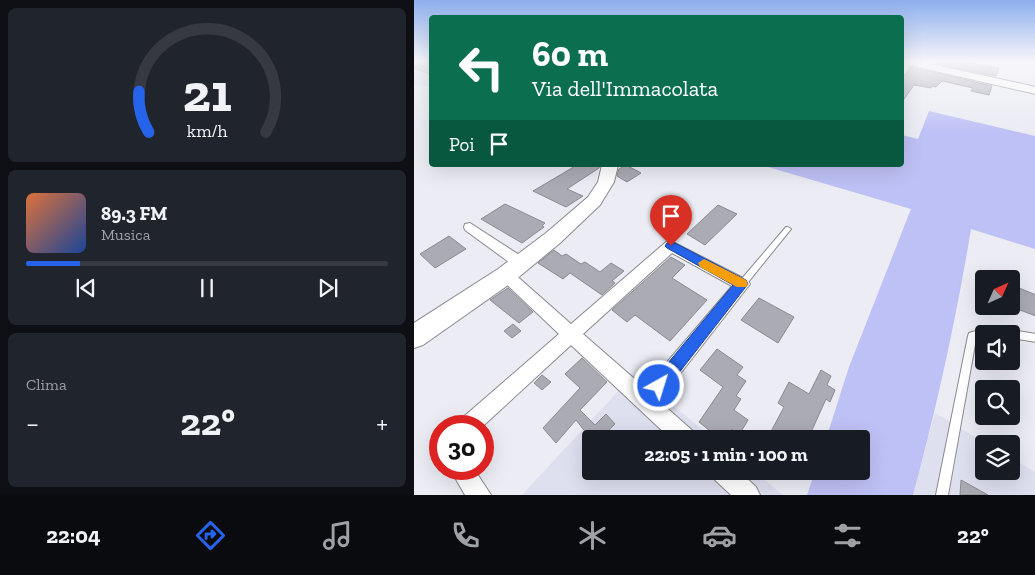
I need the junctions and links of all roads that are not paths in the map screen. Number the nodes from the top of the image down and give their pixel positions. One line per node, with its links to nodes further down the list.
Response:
1 (1009, 85): 2 (street)
2 (1035, 91)
3 (610, 167): 6 (street)
4 (470, 228): 6 (street)
5 (788, 229): 7 (lane)
6 (514, 270): 8 (street); 11 (street)
7 (742, 284): 8 (street); 13 (street)
8 (572, 334): 13 (street); 14 (street)
9 (975, 335): 20 (lane)
10 (1020, 336): 12 (lane)
11 (414, 337)
12 (1035, 338)
13 (647, 401): 15 (street)
14 (480, 415)
15 (678, 430)
16 (469, 480): 18 (street)
17 (732, 480): 19 (street)
18 (479, 495)
19 (748, 495)
20 (942, 495)

